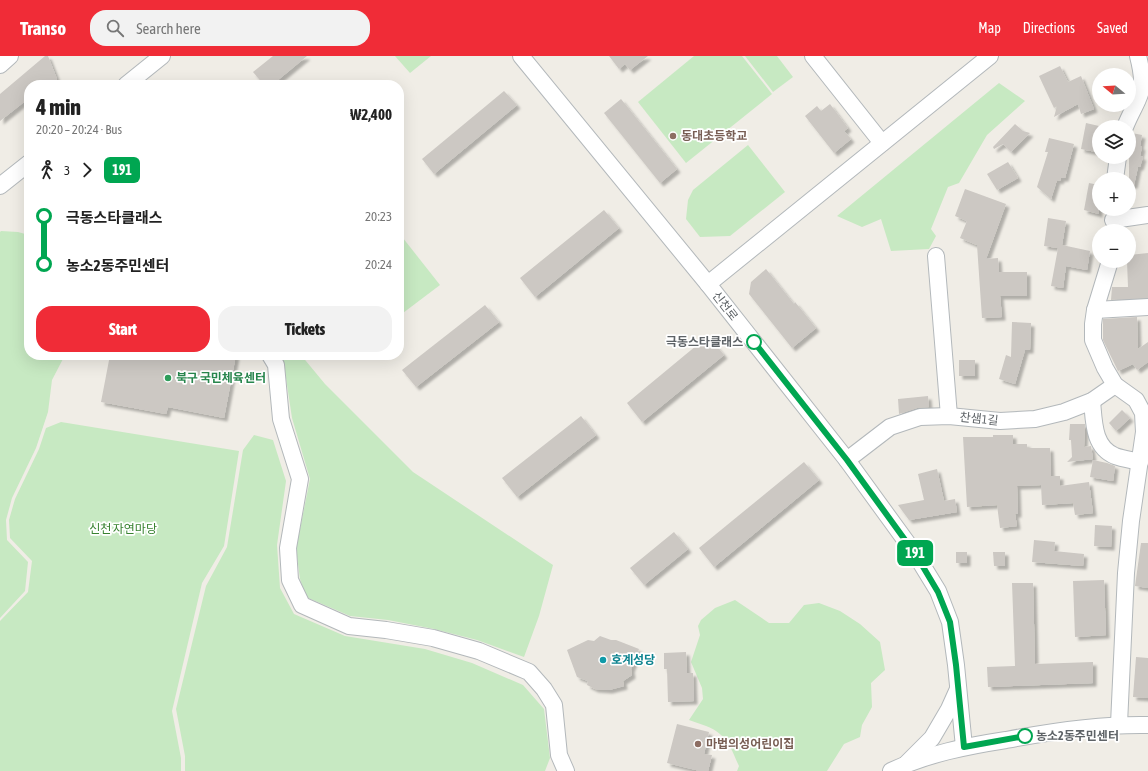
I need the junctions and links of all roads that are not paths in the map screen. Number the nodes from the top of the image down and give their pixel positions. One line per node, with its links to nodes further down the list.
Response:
1 (10, 56): 7 (street)
2 (162, 56): 8 (street)
3 (521, 56): 17 (street, 신천로)
4 (813, 56): 10 (street)
5 (990, 56): 10 (street)
6 (1138, 56): 9 (street)
7 (0, 65)
8 (132, 80)
9 (1129, 120)
10 (882, 143): 17 (street)
11 (24, 167): 12 (street)
12 (0, 186)
13 (1148, 215): 14 (street)
14 (1113, 220)
15 (936, 256): 24 (street)
16 (1109, 268): 19 (street)
17 (708, 284): 25 (street, 신천로)
18 (1148, 307): 19 (street)
19 (1095, 310): 21 (street)
20 (273, 360): 33 (street)
21 (1115, 385): 22 (street); 23 (street, 찬샘1길)
22 (1142, 397): 26 (street)
23 (1092, 401): 24 (street, 찬샘1길); 26 (street)
24 (949, 416): 25 (street, 찬샘1길)
25 (847, 460): 28 (street, 신천로)
26 (1140, 462): 27 (street)
27 (1142, 489): 29 (street)
28 (958, 688): 31 (street, 신천로); 32 (street)
29 (1119, 724): 30 (street); 31 (street)
30 (1148, 725)
31 (964, 747): 32 (street)
32 (906, 764): 34 (street)
33 (566, 771)
34 (891, 771)

